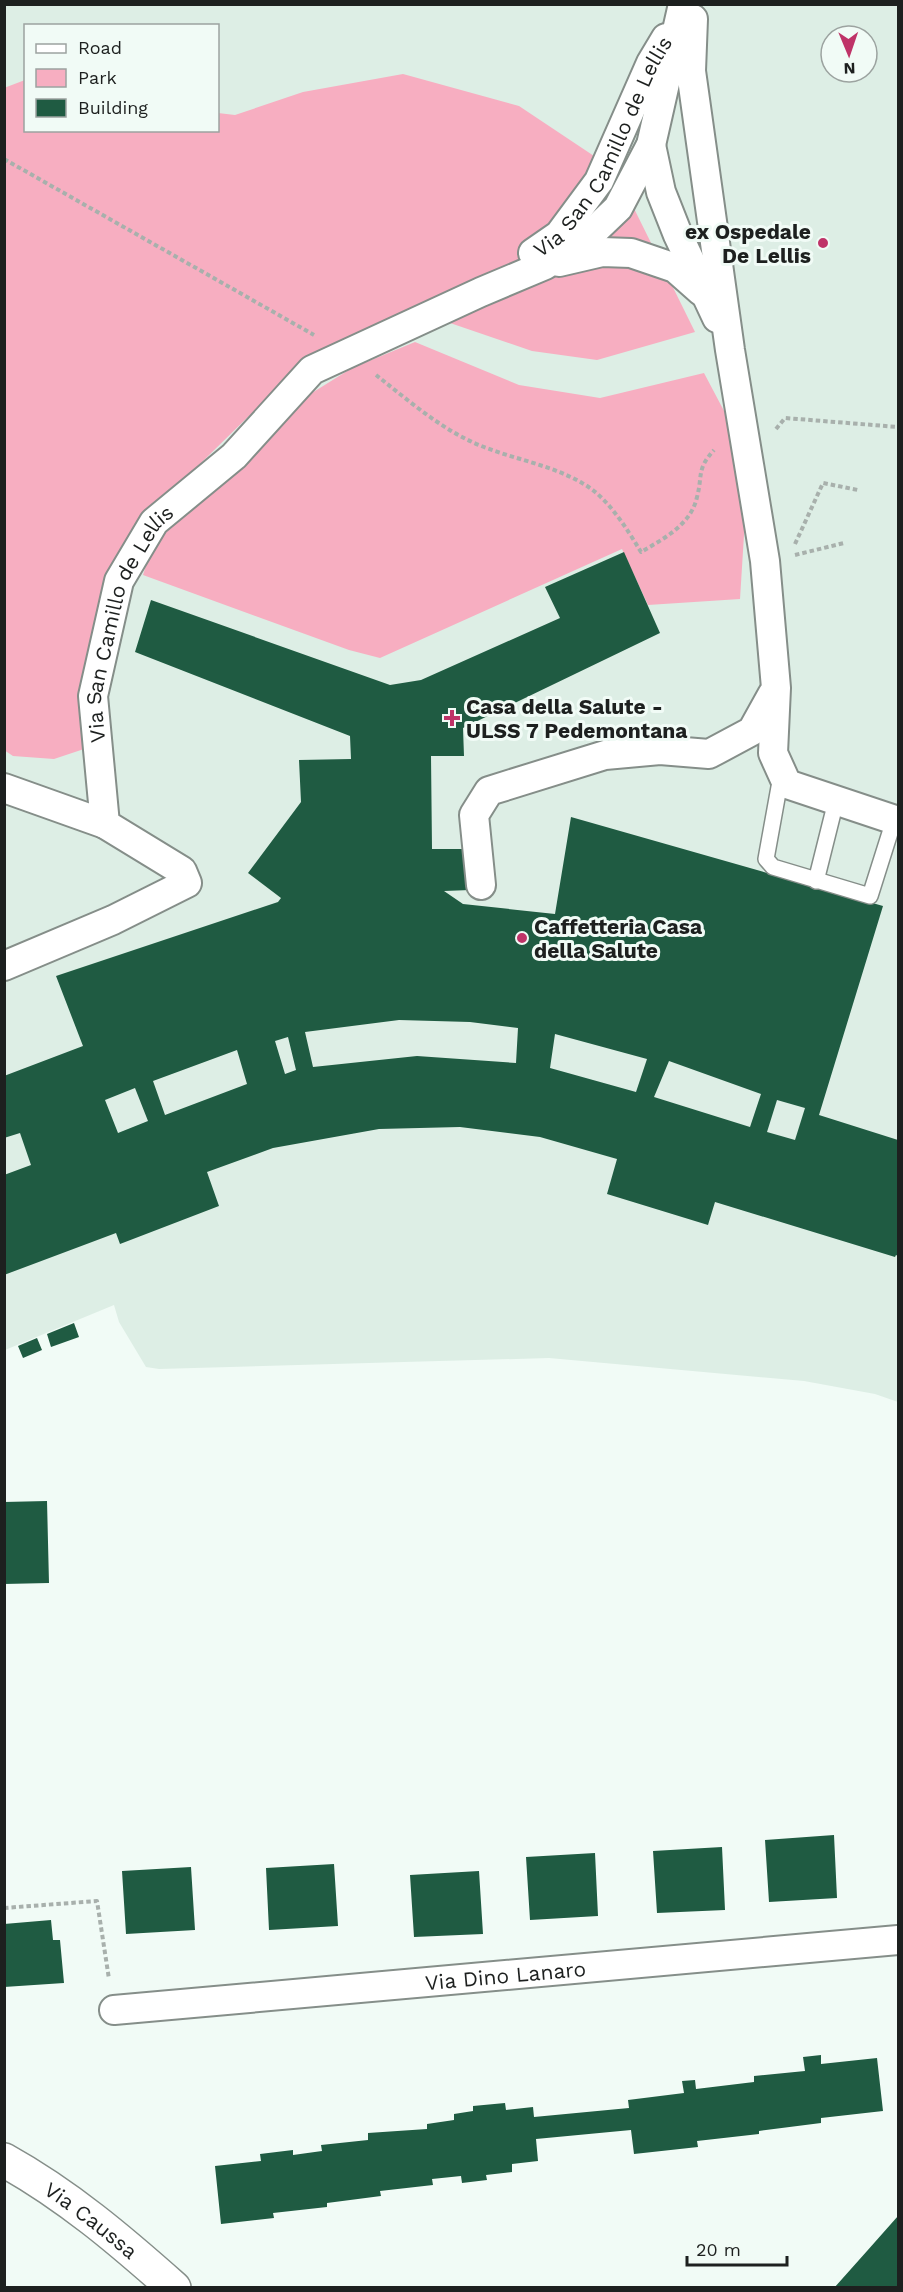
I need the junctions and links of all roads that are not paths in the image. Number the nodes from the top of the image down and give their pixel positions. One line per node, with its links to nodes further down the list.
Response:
1 (686, 6): 2 (street, Via San Camillo de Lellis); 4 (street, Via San Camillo de Lellis); 6 (street, Via San Camillo de Lellis)
2 (651, 145): 3 (street, Via San Camillo de Lellis); 5 (street, Via San Camillo de Lellis)
3 (545, 266): 4 (street, Via San Camillo de Lellis); 5 (street)
4 (481, 292): 12 (street, Via San Camillo de Lellis)
5 (707, 297): 6 (street, Via San Camillo de Lellis)
6 (730, 350): 7 (street, Via San Camillo de Lellis)
7 (776, 688): 8 (street, Via San Camillo de Lellis); 14 (street)
8 (782, 780): 10 (street); 13 (lane)
9 (4, 788): 12 (street)
10 (836, 801): 11 (street); 13 (lane)
11 (896, 820): 13 (lane)
12 (105, 824): 15 (street)
13 (816, 880)
14 (481, 885)
15 (4, 966)
16 (898, 1940): 17 (street, Via Dino Lanaro)
17 (114, 2010)
18 (4, 2160): 19 (street, Via Caussa)
19 (174, 2288)

